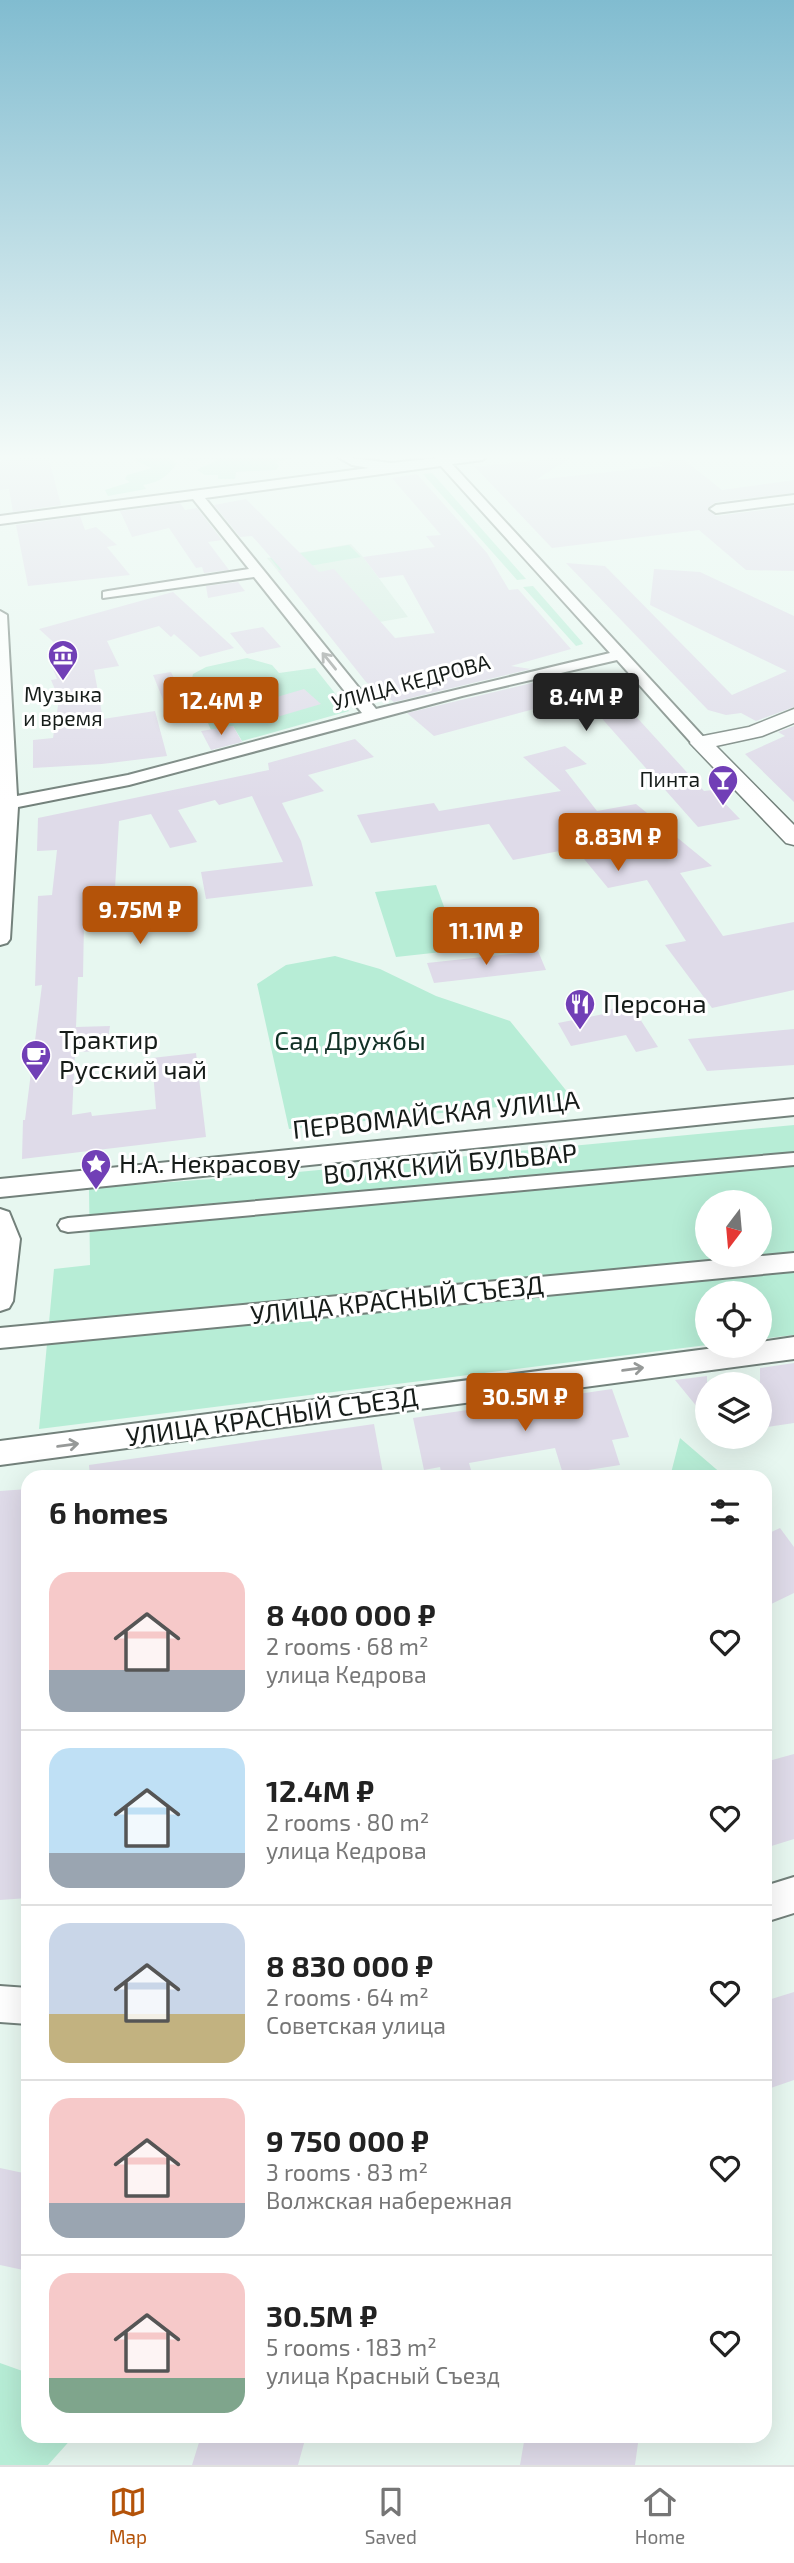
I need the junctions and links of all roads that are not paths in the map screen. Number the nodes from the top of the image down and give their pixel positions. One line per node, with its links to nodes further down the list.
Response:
1 (544, 571): 6 (street)
2 (257, 572): 3 (street); 7 (street, one-way to 2)
3 (108, 596)
4 (0, 615): 5 (street)
5 (1, 641): 10 (street)
6 (621, 655): 7 (street, УЛИЦА КЕДРОВА); 9 (street)
7 (372, 715): 10 (street, УЛИЦА КЕДРОВА)
8 (794, 715): 9 (street)
9 (701, 743): 11 (street)
10 (9, 803): 12 (street)
11 (794, 838)
12 (0, 939)
13 (794, 1107): 15 (street, ПЕРВОМАЙСКАЯ УЛИЦА)
14 (794, 1159): 17 (street, ВОЛЖСКИЙ БУЛЬВАР)
15 (0, 1188)
16 (0, 1218): 19 (street)
17 (68, 1225)
18 (794, 1262): 20 (street, УЛИЦА КРАСНЫЙ СЪЕЗД)
19 (0, 1301)
20 (0, 1338)
21 (794, 1348): 22 (street, УЛИЦА КРАСНЫЙ СЪЕЗД, one-way to 21)
22 (0, 1453)
23 (794, 1895): 24 (street)
24 (772, 1902)
25 (0, 2004): 26 (street)
26 (21, 2006)

